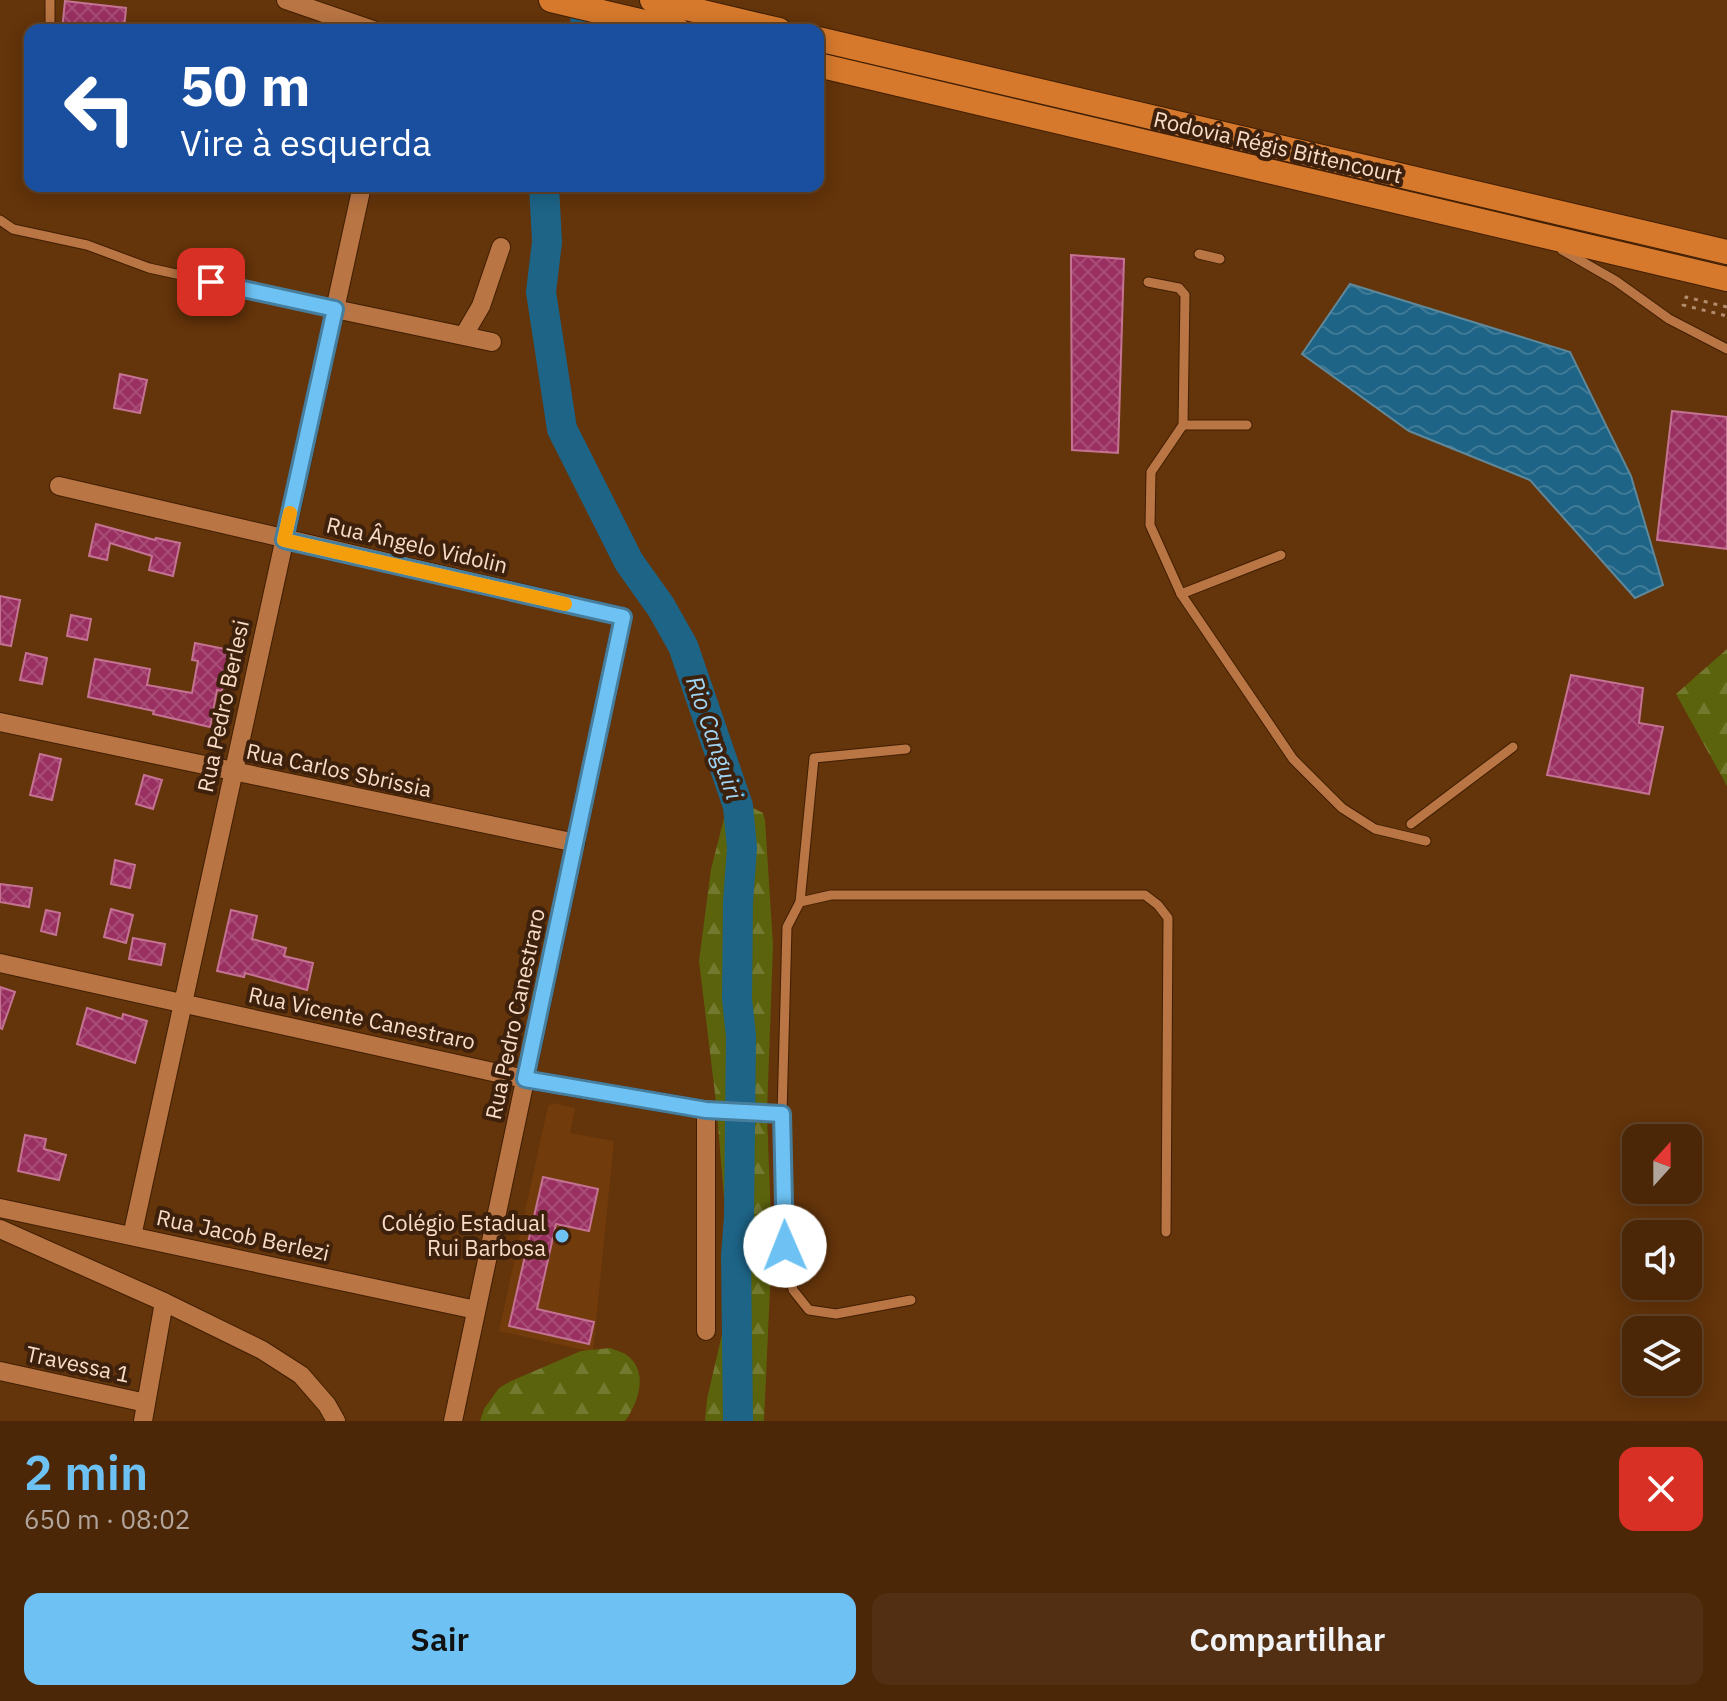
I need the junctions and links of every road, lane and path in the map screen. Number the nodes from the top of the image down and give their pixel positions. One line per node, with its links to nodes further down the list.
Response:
1 (50, 0): 5 (lane)
2 (286, 0): 6 (street)
3 (652, 0): 8 (highway)
4 (554, 1): 7 (highway)
5 (50, 23)
6 (356, 24)
7 (654, 24)
8 (754, 24)
9 (824, 40): 15 (highway, Rodovia Régis Bittencourt)
10 (824, 66): 13 (highway, Rodovia Régis Bittencourt)
11 (361, 192): 21 (street, Rua Pedro Berlesi)
12 (0, 220): 21 (lane)
13 (1527, 232): 18 (highway, Rodovia Régis Bittencourt); 25 (lane)
14 (501, 247): 23 (street)
15 (1727, 252)
16 (1199, 254): 17 (lane)
17 (1220, 259)
18 (1727, 279)
19 (1148, 282): 26 (lane)
20 (1727, 307): 22 (path)
21 (335, 309): 23 (street); 29 (street, Rua Pedro Berlesi)
22 (1727, 316)
23 (464, 335): 24 (street)
24 (492, 342)
25 (1727, 349)
26 (1183, 425): 27 (lane); 31 (lane)
27 (1247, 425)
28 (59, 486): 29 (street, Rua Ângelo Vidolin)
29 (284, 540): 32 (street, Rua Ângelo Vidolin); 36 (street, Rua Pedro Berlesi)
30 (1281, 555): 31 (lane)
31 (1181, 594): 38 (lane)
32 (623, 617): 39 (street, Rua Pedro Canestraro)
33 (0, 722): 36 (street, Rua Carlos Sbrissia)
34 (1513, 747): 37 (lane)
35 (906, 749): 40 (lane)
36 (233, 772): 39 (street, Rua Carlos Sbrissia); 42 (street, Rua Pedro Berlesi)
37 (1411, 824)
38 (1426, 841)
39 (576, 843): 43 (street, Rua Pedro Canestraro)
40 (800, 902): 45 (lane); 48 (lane)
41 (0, 963): 42 (street, Rua Vicente Canestraro)
42 (181, 1003): 43 (street, Rua Vicente Canestraro); 49 (street, Rua Pedro Berlesi)
43 (525, 1079): 44 (street, Rua Vicente Canestraro); 52 (street, Rua Pedro Canestraro)
44 (711, 1110): 45 (lane); 53 (street)
45 (782, 1114): 50 (lane)
46 (0, 1208): 49 (street, Rua Jacob Berlezi)
47 (0, 1229): 51 (street)
48 (1166, 1232)
49 (132, 1236): 52 (street, Rua Jacob Berlezi)
50 (911, 1300)
51 (164, 1302): 55 (street); 56 (street)
52 (476, 1310): 57 (street, Rua Pedro Canestraro)
53 (706, 1331)
54 (0, 1371): 55 (street, Travessa 1)
55 (144, 1412)
56 (336, 1421)
57 (453, 1421)

